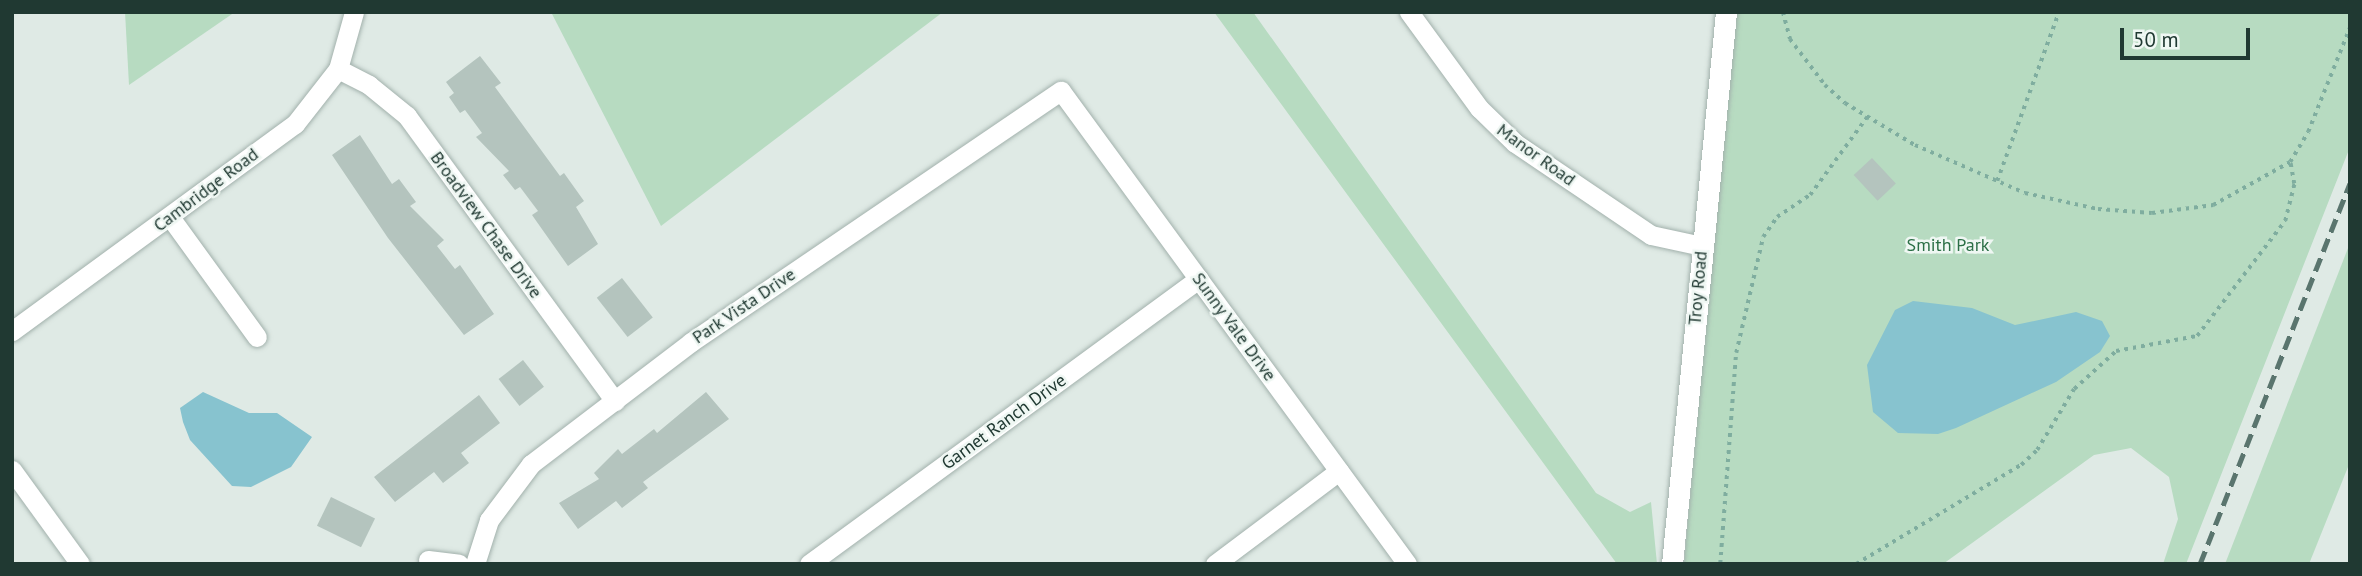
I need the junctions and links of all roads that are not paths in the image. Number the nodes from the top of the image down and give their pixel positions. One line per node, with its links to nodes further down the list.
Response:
1 (354, 12): 4 (street, Cambridge Road)
2 (1409, 12): 7 (street, Manor Road)
3 (1726, 12): 7 (street, Troy Road)
4 (338, 69): 6 (street, Cambridge Road); 11 (street, Broadview Chase Drive)
5 (1061, 91): 8 (street, Sunny Vale Drive); 11 (street, Park Vista Drive)
6 (170, 217): 9 (street, Cambridge Road); 10 (street)
7 (1702, 246): 21 (street, Troy Road)
8 (1199, 279): 13 (street, Sunny Vale Drive); 18 (street, Garnet Ranch Drive)
9 (12, 331)
10 (257, 337)
11 (615, 401): 17 (street, Park Vista Drive)
12 (12, 470): 15 (street)
13 (1339, 471): 19 (street); 20 (street, Sunny Vale Drive)
14 (428, 560): 16 (street)
15 (80, 564)
16 (459, 564)
17 (475, 564)
18 (809, 564)
19 (1215, 564)
20 (1408, 564)
21 (1672, 564)

